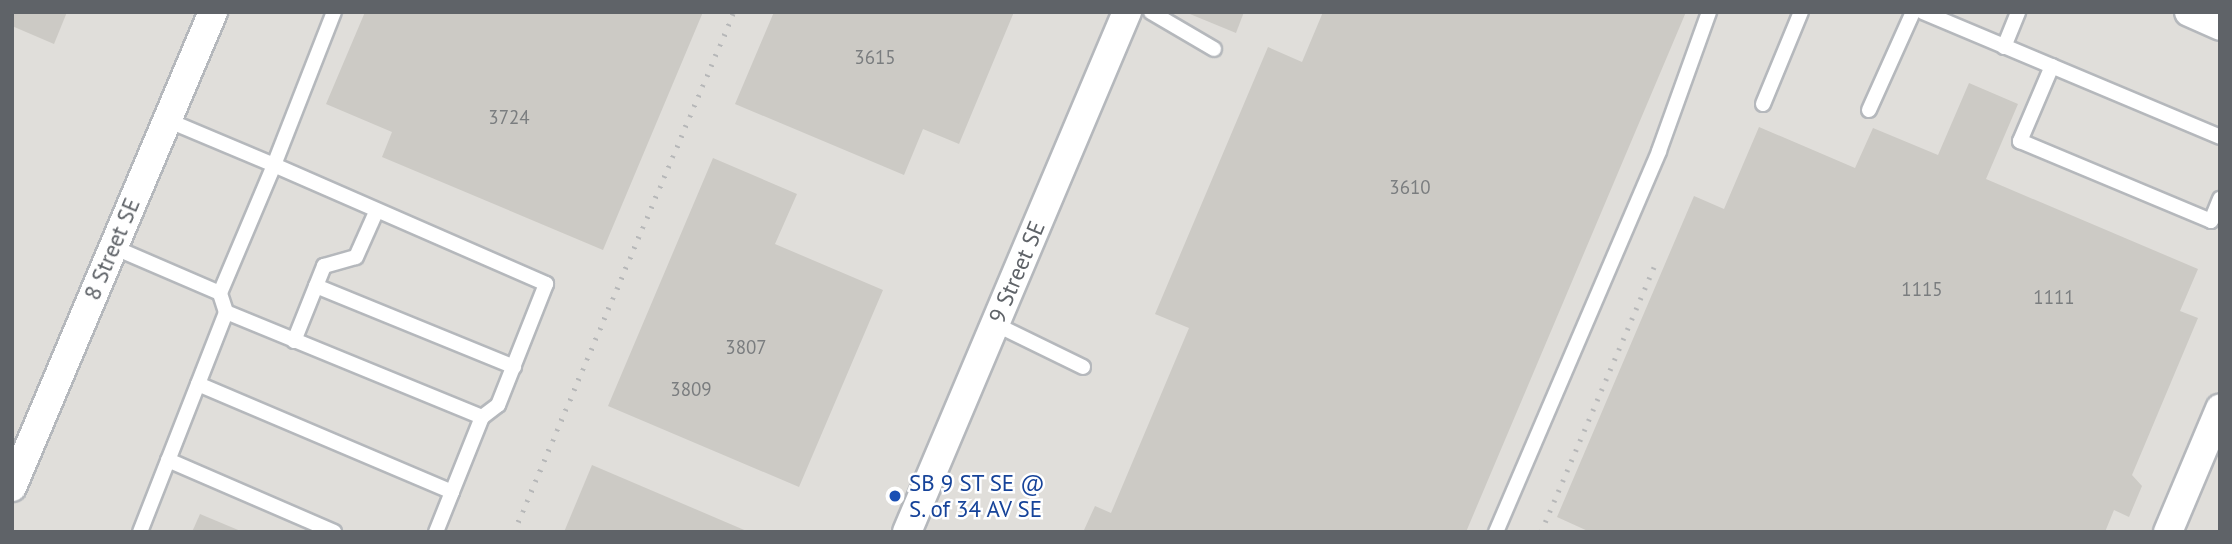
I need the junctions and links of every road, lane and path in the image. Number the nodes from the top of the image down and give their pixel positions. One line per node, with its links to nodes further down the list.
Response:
1 (213, 12): 17 (street, 8 Street SE)
2 (334, 12): 19 (lane)
3 (1127, 12): 26 (street, 9 Street SE)
4 (1151, 12): 13 (lane)
5 (1709, 12): 40 (lane)
6 (1801, 12): 15 (lane)
7 (1913, 12): 16 (lane)
8 (1923, 12): 12 (lane)
9 (2018, 12): 12 (lane)
10 (2189, 12): 11 (street)
11 (2220, 26)
12 (2004, 47): 14 (lane)
13 (1214, 49)
14 (2052, 66): 18 (lane); 20 (lane)
15 (1763, 104)
16 (1869, 110)
17 (167, 120): 19 (lane); 22 (street, 8 Street SE)
18 (2220, 137)
19 (274, 165): 21 (lane); 24 (lane)
20 (2220, 199)
21 (376, 212): 23 (lane); 28 (lane)
22 (113, 247): 24 (lane); 34 (street, 8 Street SE)
23 (316, 286): 27 (lane); 28 (lane)
24 (219, 293): 25 (lane)
25 (226, 312): 27 (lane); 30 (lane)
26 (995, 324): 29 (lane); 39 (street, 9 Street SE)
27 (294, 341): 32 (lane)
28 (514, 367): 32 (lane)
29 (1083, 367)
30 (198, 384): 33 (lane); 35 (lane)
31 (2220, 409): 41 (street)
32 (482, 417): 35 (lane)
33 (168, 460): 36 (lane); 37 (lane)
34 (12, 487)
35 (452, 492): 38 (lane)
36 (140, 532)
37 (334, 532)
38 (436, 532)
39 (907, 532)
40 (1496, 532)
41 (2168, 532)

